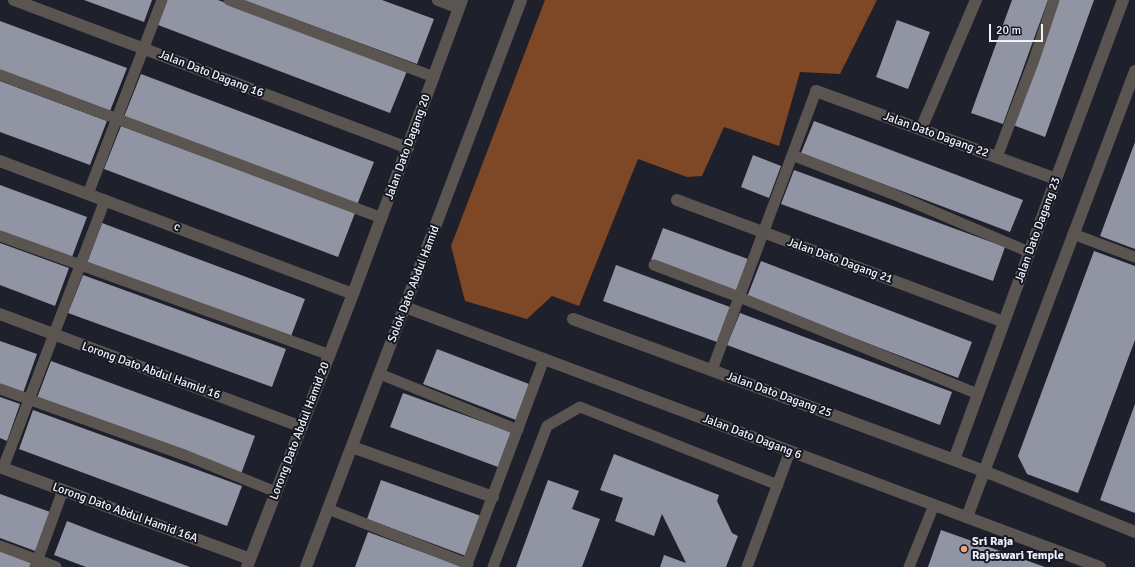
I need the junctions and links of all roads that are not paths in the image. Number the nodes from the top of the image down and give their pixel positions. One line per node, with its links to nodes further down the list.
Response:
1 (14, 0): 10 (street, Jalan Dato Dagang 16)
2 (162, 0): 10 (lane)
3 (229, 0): 13 (lane)
4 (438, 0): 9 (street)
5 (521, 0): 35 (street, Solok Dato Abdul Hamid)
6 (976, 0): 16 (street)
7 (1054, 0): 19 (lane)
8 (1123, 0): 21 (street, Jalan Dato Dagang 23)
9 (461, 4): 13 (street, Jalan Dato Dagang 20)
10 (144, 49): 15 (lane); 17 (street, Jalan Dato Dagang 16)
11 (1135, 71): 27 (street)
12 (0, 74): 15 (lane)
13 (434, 77): 17 (street, Jalan Dato Dagang 20)
14 (816, 90): 16 (street, Jalan Dato Dagang 22); 18 (lane)
15 (117, 119): 22 (lane); 25 (lane)
16 (921, 129): 19 (street, Jalan Dato Dagang 22)
17 (408, 148): 25 (street, Jalan Dato Dagang 20)
18 (792, 155): 26 (lane); 29 (lane)
19 (997, 157): 21 (street, Jalan Dato Dagang 22)
20 (0, 161): 22 (street, c)
21 (1056, 179): 29 (street, Jalan Dato Dagang 23)
22 (88, 194): 23 (street, c)
23 (105, 200): 31 (lane); 33 (street, c)
24 (676, 200): 26 (street, Jalan Dato Dagang 21)
25 (382, 218): 33 (street, Jalan Dato Dagang 20)
26 (763, 232): 34 (lane); 38 (street, Jalan Dato Dagang 21)
27 (1073, 234): 30 (lane); 53 (street)
28 (0, 236): 31 (lane)
29 (1029, 252): 38 (street, Jalan Dato Dagang 23)
30 (1135, 257)
31 (81, 264): 39 (lane); 40 (lane)
32 (654, 265): 34 (lane)
33 (353, 294): 40 (street, Lorong Dato Abdul Hamid 20)
34 (739, 297): 42 (lane); 45 (lane)
35 (405, 307): 41 (street, Jalan Dato Dagang 6); 43 (street, Solok Dato Abdul Hamid)
36 (0, 314): 39 (street, Lorong Dato Abdul Hamid 16)
37 (573, 319): 42 (street, Jalan Dato Dagang 25)
38 (1004, 322): 45 (street, Jalan Dato Dagang 23)
39 (54, 335): 46 (lane); 47 (street, Lorong Dato Abdul Hamid 16)
40 (330, 355): 47 (street, Lorong Dato Abdul Hamid 20)
41 (544, 359): 48 (lane); 50 (street, Jalan Dato Dagang 6)
42 (712, 370): 51 (street, Jalan Dato Dagang 25)
43 (380, 374): 48 (lane); 49 (street, Solok Dato Abdul Hamid)
44 (0, 388): 46 (lane)
45 (978, 394): 51 (street, Jalan Dato Dagang 23)
46 (30, 399): 52 (lane); 56 (lane)
47 (302, 427): 56 (street, Lorong Dato Abdul Hamid 20)
48 (518, 430): 57 (lane)
49 (352, 447): 57 (street); 59 (street, Solok Dato Abdul Hamid)
50 (790, 451): 54 (lane); 58 (street, Jalan Dato Dagang 6)
51 (954, 460): 53 (street, Jalan Dato Dagang 25)
52 (2, 468): 55 (street, Lorong Dato Abdul Hamid 16A)
53 (984, 471): 60 (street); 61 (street, Jalan Dato Dagang 25)
54 (778, 485): 68 (lane); 69 (lane)
55 (63, 490): 63 (street, Lorong Dato Abdul Hamid 16A); 64 (lane)
56 (276, 492): 63 (street, Lorong Dato Abdul Hamid 20)
57 (493, 497): 65 (lane)
58 (934, 505): 60 (street, Jalan Dato Dagang 6); 70 (lane)
59 (328, 509): 65 (lane); 67 (street, Solok Dato Abdul Hamid)
60 (967, 517): 71 (street, Jalan Dato Dagang 6)
61 (1135, 532)
62 (0, 546): 64 (lane)
63 (248, 563)
64 (37, 564): 66 (lane)
65 (467, 565)
66 (56, 567)
67 (306, 567)
68 (493, 567)
69 (747, 567)
70 (909, 567)
71 (1100, 567)

